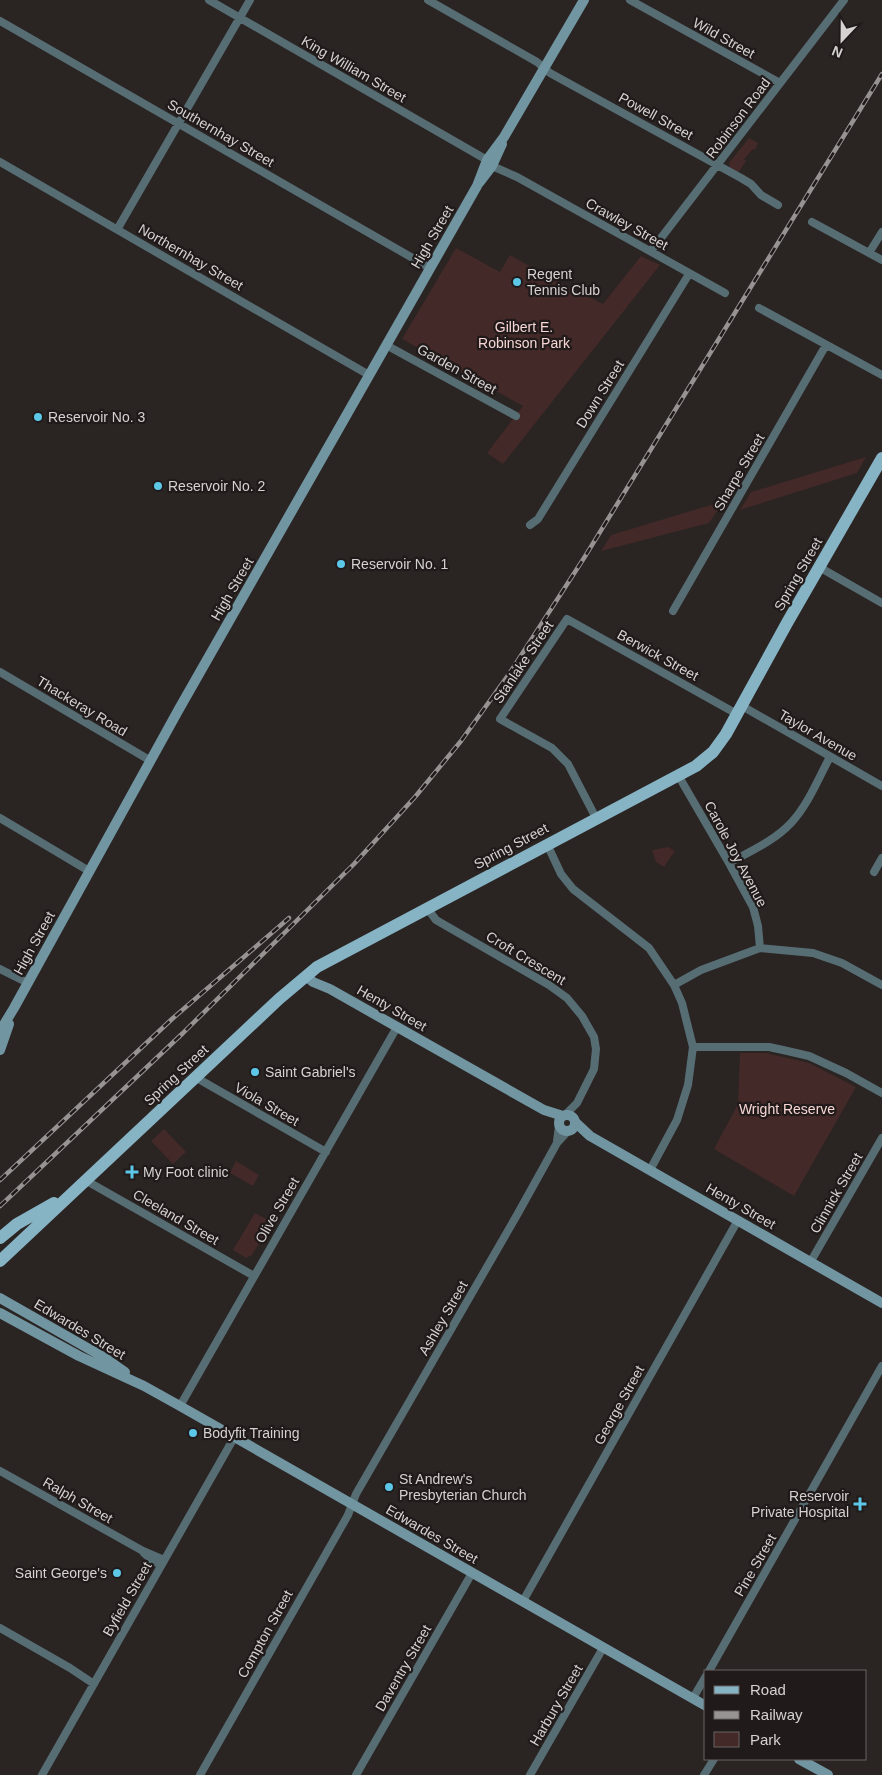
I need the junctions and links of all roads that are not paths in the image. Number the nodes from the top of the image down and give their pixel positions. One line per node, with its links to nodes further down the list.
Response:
1 (209, 0): 7 (street, King William Street)
2 (250, 0): 7 (street)
3 (428, 0): 9 (street, Powell Street)
4 (584, 0): 9 (street, High Street)
5 (630, 0): 10 (street, Wild Street)
6 (844, 0): 10 (street, Robinson Road)
7 (240, 18): 11 (street); 13 (street, King William Street)
8 (0, 21): 11 (street, Southernhay Street)
9 (544, 68): 13 (street, High Street); 14 (street, Powell Street)
10 (780, 83): 14 (street, Robinson Road)
11 (179, 124): 17 (street); 22 (street, Southernhay Street)
12 (0, 162): 17 (street, Northernhay Street)
13 (491, 162): 19 (street, Crawley Street); 22 (street, High Street)
14 (717, 166): 15 (street, Powell Street); 19 (street, Robinson Road)
15 (778, 205)
16 (812, 222): 20 (street)
17 (118, 228): 28 (street, Northernhay Street)
18 (882, 232): 20 (street)
19 (651, 251): 23 (street, Crawley Street)
20 (870, 253): 21 (street)
21 (882, 260)
22 (430, 268): 26 (street, High Street)
23 (689, 274): 24 (street, Crawley Street); 33 (street, Down Street)
24 (726, 293)
25 (759, 308): 27 (street)
26 (386, 345): 28 (street, High Street); 30 (street, Garden Street)
27 (826, 345): 29 (street); 36 (street, Sharpe Street)
28 (369, 374): 41 (street, High Street)
29 (882, 375)
30 (516, 416)
31 (882, 458): 32 (main road, Spring Street)
32 (879, 472): 34 (main road, Spring Street)
33 (530, 525)
34 (819, 567): 35 (street); 39 (main road, Spring Street)
35 (882, 603)
36 (673, 611)
37 (567, 619): 39 (street, Berwick Street); 45 (street, Stanlake Street)
38 (0, 672): 41 (street, Thackeray Road)
39 (740, 710): 40 (street, Taylor Avenue); 42 (main road, Spring Street)
40 (830, 757): 43 (street, Taylor Avenue); 48 (street)
41 (151, 761): 49 (street, High Street)
42 (678, 775): 45 (main road, Spring Street); 48 (street, Carole Joy Avenue)
43 (882, 786)
44 (0, 818): 49 (street)
45 (596, 818): 46 (main road, Spring Street)
46 (547, 844): 51 (main road, Spring Street); 56 (street)
47 (882, 858): 50 (street)
48 (729, 863): 52 (street, Carole Joy Avenue)
49 (90, 872): 55 (street, High Street)
50 (874, 872)
51 (427, 908): 54 (main road, Spring Street); 65 (street, Croft Crescent)
52 (760, 948): 56 (street); 57 (street)
53 (1, 969): 55 (street)
54 (310, 973): 59 (street, Henty Street); 63 (main road, Spring Street)
55 (27, 985): 58 (street, High Street)
56 (674, 985): 61 (street)
57 (882, 985)
58 (14, 1008): 60 (street, High Street); 62 (street, High Street)
59 (397, 1027): 65 (street, Henty Street); 67 (street, Olive Street)
60 (0, 1031)
61 (693, 1047): 64 (street); 68 (street)
62 (0, 1050)
63 (195, 1077): 67 (street, Viola Street); 69 (main road, Spring Street)
64 (882, 1093)
65 (566, 1123): 68 (street, Henty Street); 84 (street, Ashley Street)
66 (882, 1138): 74 (street, Clinnick Street)
67 (326, 1152): 75 (street, Olive Street)
68 (650, 1170): 70 (street, Henty Street)
69 (85, 1180): 71 (main road, Spring Street); 75 (street, Cleeland Street)
70 (738, 1220): 74 (street, Henty Street); 87 (street, George Street)
71 (33, 1221): 72 (main road, Spring Street); 73 (main road, Spring Street)
72 (0, 1238)
73 (0, 1261)
74 (812, 1261): 77 (street, Henty Street)
75 (254, 1276): 81 (street, Olive Street)
76 (0, 1298): 80 (street, Edwardes Street)
77 (881, 1302)
78 (0, 1313): 80 (street, Edwardes Street)
79 (882, 1366): 90 (street, Pine Street)
80 (144, 1386): 81 (street, Edwardes Street)
81 (180, 1406): 82 (street, Edwardes Street)
82 (235, 1436): 84 (street, Edwardes Street); 85 (street, Byfield Street)
83 (0, 1471): 85 (street, Ralph Street)
84 (352, 1505): 86 (street, Edwardes Street); 98 (street, Compton Street)
85 (162, 1563): 92 (street, Byfield Street)
86 (472, 1573): 87 (street, Edwardes Street); 99 (street, Daventry Street)
87 (523, 1601): 89 (street, Edwardes Street)
88 (0, 1628): 92 (street)
89 (603, 1648): 93 (street, Edwardes Street); 100 (street, Harbury Street)
90 (710, 1670)
91 (704, 1679): 93 (street)
92 (95, 1681): 97 (street, Byfield Street)
93 (693, 1698): 94 (street, Edwardes Street)
94 (704, 1705)
95 (713, 1760): 101 (street)
96 (801, 1760): 102 (street)
97 (42, 1775)
98 (200, 1775)
99 (356, 1775)
100 (530, 1775)
101 (704, 1775)
102 (828, 1775)

